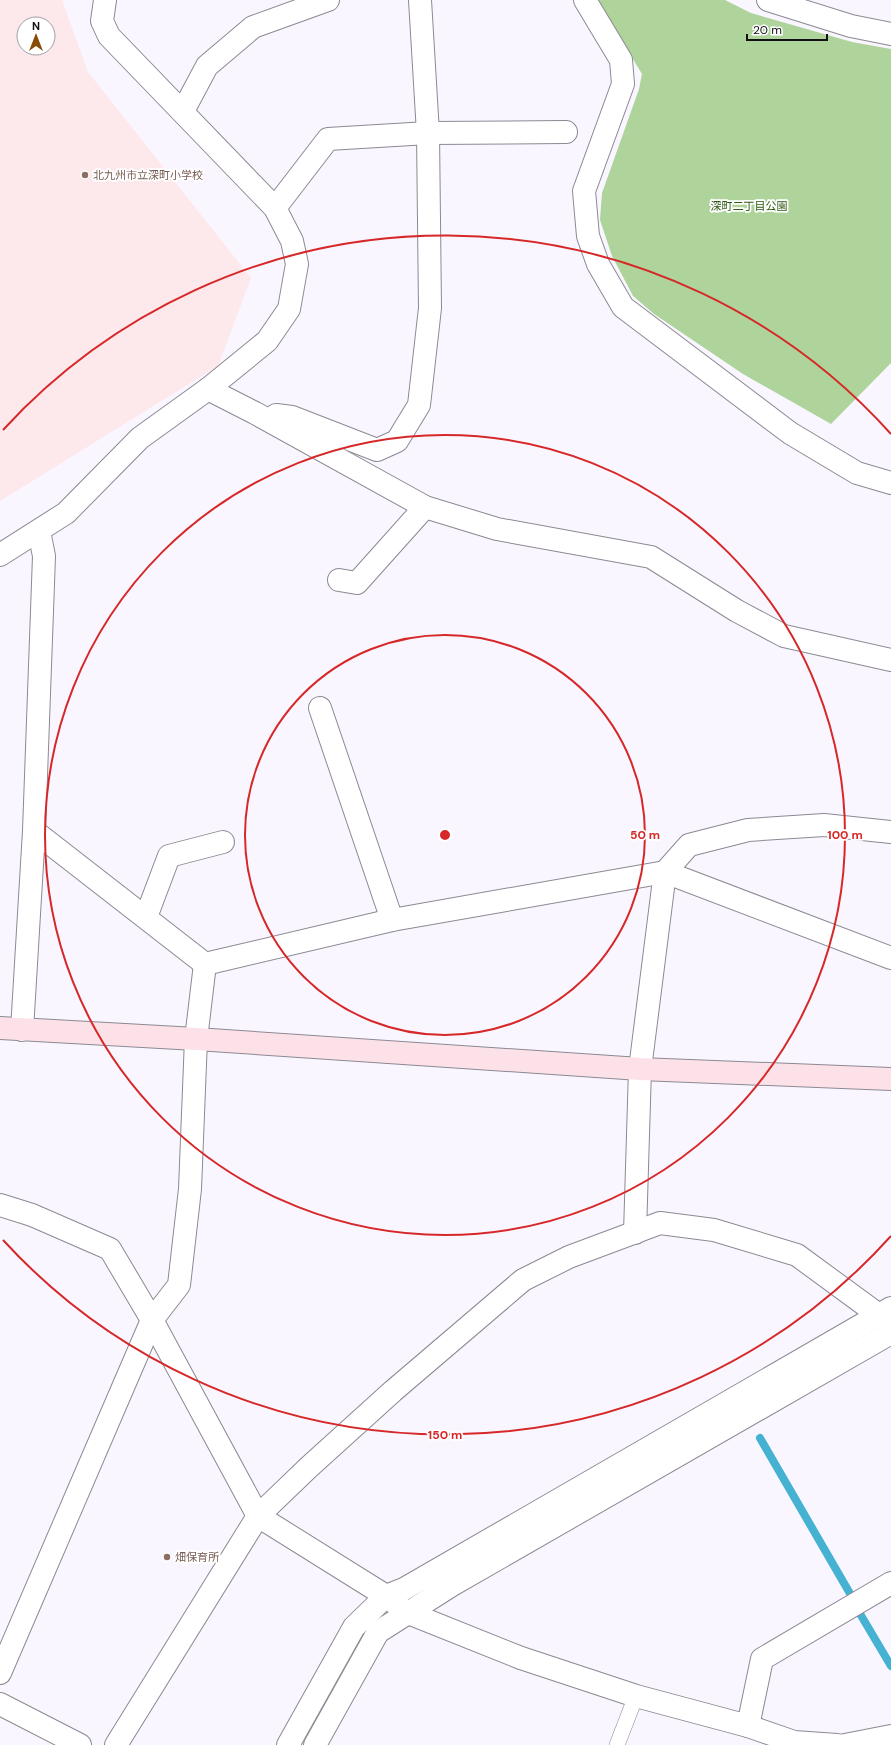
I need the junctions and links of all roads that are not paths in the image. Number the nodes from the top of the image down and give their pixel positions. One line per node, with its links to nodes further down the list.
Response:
1 (105, 0): 8 (street)
2 (328, 0): 8 (street)
3 (420, 0): 10 (street)
4 (585, 0): 14 (street)
5 (768, 0): 6 (street)
6 (805, 6): 7 (street)
7 (891, 34)
8 (183, 111): 11 (street)
9 (566, 132): 10 (street)
10 (428, 133): 11 (street); 13 (street)
11 (275, 208): 12 (street)
12 (208, 389): 13 (street); 16 (street)
13 (256, 413): 15 (street)
14 (891, 483)
15 (425, 507): 18 (street); 19 (street)
16 (39, 532): 17 (street); 21 (street)
17 (0, 555)
18 (339, 580)
19 (891, 660)
20 (320, 708): 26 (street)
21 (34, 831): 25 (street); 30 (street)
22 (891, 832): 24 (street)
23 (222, 842): 25 (street)
24 (665, 872): 26 (street); 27 (street); 32 (street)
25 (146, 917): 28 (street)
26 (392, 920): 28 (street)
27 (891, 958)
28 (205, 964): 31 (street)
29 (0, 1028): 30 (street)
30 (22, 1030): 31 (street)
31 (196, 1039): 32 (street); 37 (street)
32 (640, 1069): 33 (street); 35 (street)
33 (891, 1079)
34 (0, 1205): 37 (street)
35 (635, 1233): 36 (street); 39 (street)
36 (887, 1316): 41 (street)
37 (152, 1320): 39 (street); 43 (street)
38 (891, 1333): 42 (street)
39 (258, 1516): 41 (street); 50 (street)
40 (891, 1583): 46 (street)
41 (386, 1596): 42 (street); 51 (street)
42 (406, 1612): 44 (street); 52 (street)
43 (0, 1673)
44 (636, 1696): 46 (street); 53 (lane)
45 (0, 1704): 49 (street)
46 (748, 1726): 48 (street)
47 (891, 1736): 55 (street)
48 (794, 1744): 54 (street)
49 (80, 1745)
50 (116, 1745)
51 (288, 1745)
52 (315, 1745)
53 (617, 1745)
54 (836, 1745)
55 (845, 1745)

